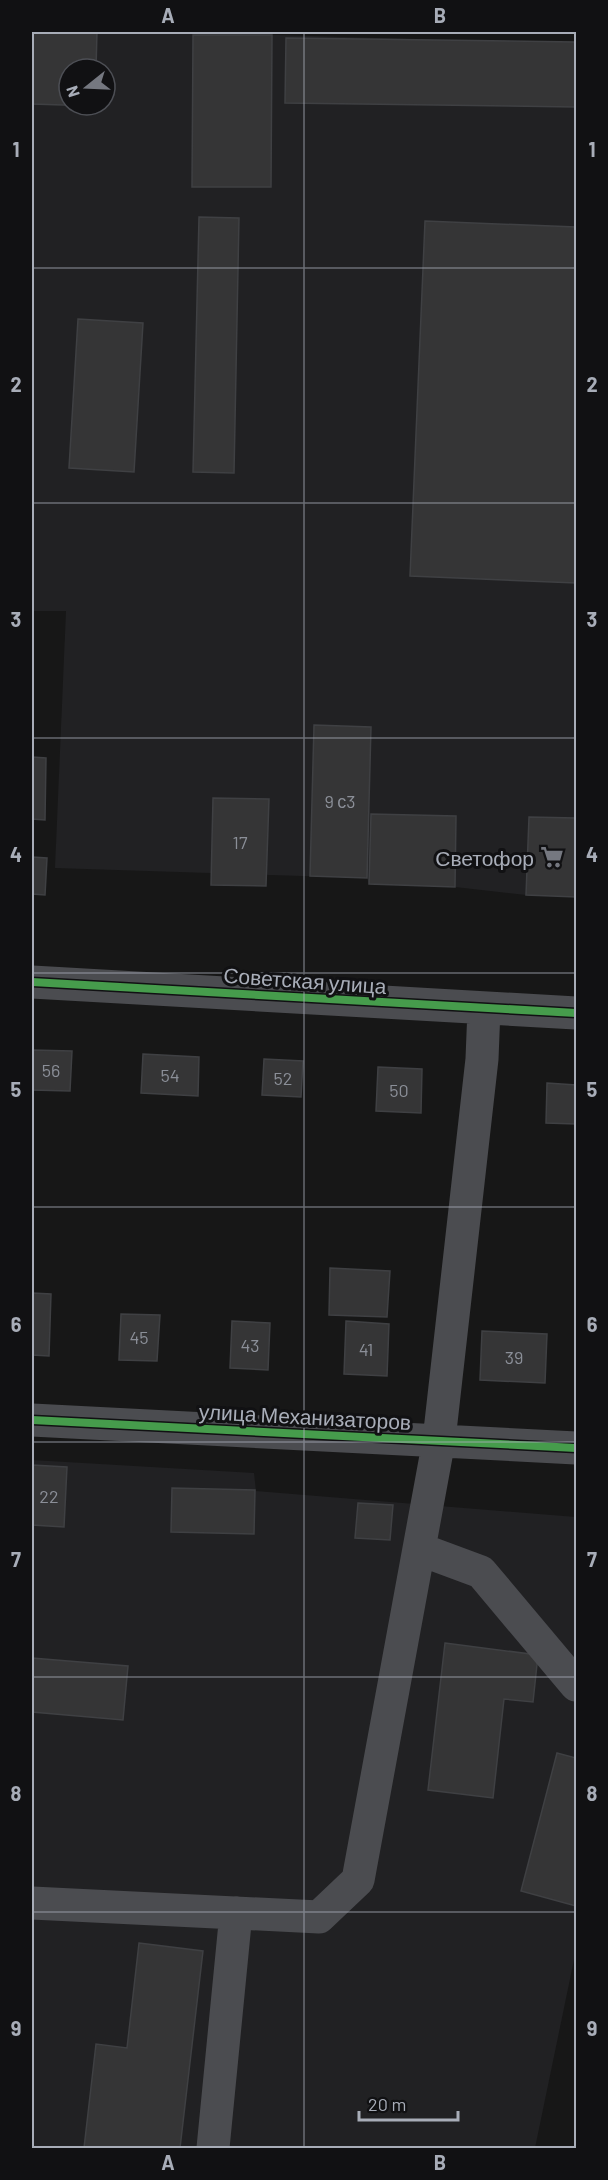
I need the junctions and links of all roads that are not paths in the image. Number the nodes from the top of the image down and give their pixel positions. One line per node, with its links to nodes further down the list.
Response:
1 (32, 981): 2 (street, Советская улица)
2 (484, 1009): 3 (street, Советская улица); 5 (street)
3 (576, 1013)
4 (32, 1420): 5 (street, улица Механизаторов)
5 (439, 1440): 6 (street, улица Механизаторов); 7 (street)
6 (576, 1448)
7 (419, 1549): 8 (street); 10 (street)
8 (576, 1685)
9 (32, 1903): 10 (street)
10 (236, 1913): 11 (street)
11 (213, 2148)

